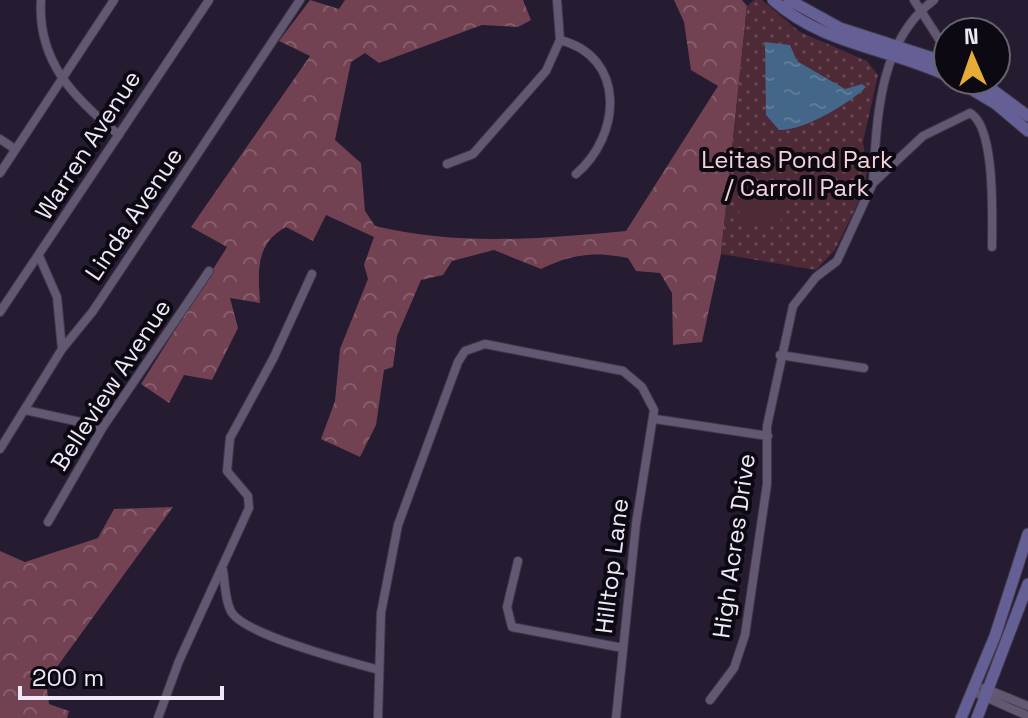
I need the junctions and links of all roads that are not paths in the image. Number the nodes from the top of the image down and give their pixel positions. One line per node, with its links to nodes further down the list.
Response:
1 (41, 0): 16 (street)
2 (114, 0): 16 (street)
3 (209, 0): 21 (street, Warren Avenue)
4 (300, 0): 33 (street, Linda Avenue)
5 (557, 0): 12 (street)
6 (773, 0): 13 (street)
7 (789, 0): 13 (street)
8 (914, 0): 10 (street)
9 (934, 0): 10 (street)
10 (922, 12): 11 (street); 13 (street)
11 (932, 28)
12 (560, 40): 24 (street); 26 (street)
13 (895, 50): 14 (street); 15 (street); 27 (street)
14 (932, 59)
15 (932, 68)
16 (61, 81): 21 (street); 23 (street)
17 (983, 96): 20 (street)
18 (1001, 96): 19 (street)
19 (1028, 116)
20 (1028, 131)
21 (119, 135): 29 (street, Warren Avenue)
22 (0, 139): 23 (street)
23 (15, 149): 25 (street)
24 (447, 164)
25 (0, 173)
26 (576, 174)
27 (873, 183): 28 (street); 34 (street, High Acres Drive)
28 (992, 247)
29 (39, 256): 32 (street, Warren Avenue); 33 (street)
30 (209, 271): 38 (street, Belleview Avenue)
31 (312, 274): 44 (street)
32 (0, 312)
33 (62, 349): 36 (street, Linda Avenue)
34 (780, 355): 35 (street); 39 (street, High Acres Drive)
35 (864, 368)
36 (25, 410): 38 (street); 40 (street, Linda Avenue)
37 (655, 419): 39 (street); 46 (street, Hilltop Lane); 47 (street)
38 (103, 427): 41 (street, Belleview Avenue)
39 (768, 436): 50 (street, High Acres Drive)
40 (0, 449)
41 (48, 522)
42 (1028, 534): 48 (street)
43 (518, 561): 46 (street)
44 (223, 569): 47 (street); 53 (street)
45 (1028, 584): 49 (street)
46 (623, 648): 55 (street, Hilltop Lane)
47 (379, 670): 54 (street)
48 (974, 688): 49 (street); 56 (street)
49 (987, 694): 51 (street); 52 (street); 57 (street)
50 (710, 700)
51 (1028, 706)
52 (1028, 716)
53 (158, 718)
54 (378, 718)
55 (616, 718)
56 (961, 718)
57 (977, 718)

